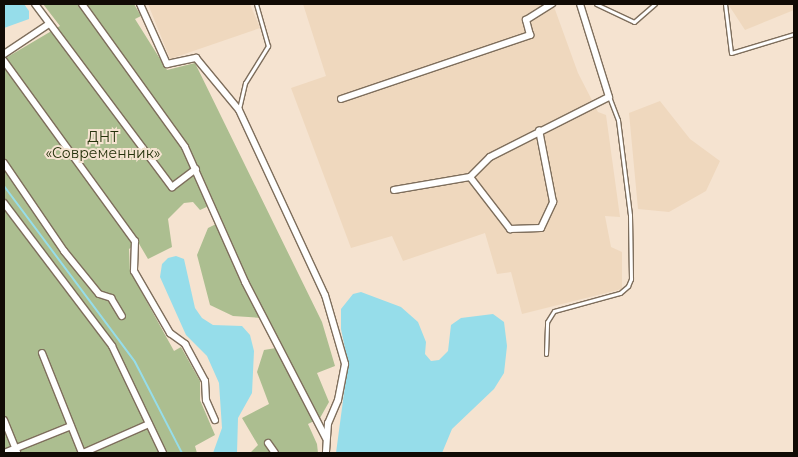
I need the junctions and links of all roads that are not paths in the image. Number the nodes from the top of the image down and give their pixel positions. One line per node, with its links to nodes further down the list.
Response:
1 (35, 4): 10 (street)
2 (82, 4): 19 (street)
3 (140, 4): 16 (street)
4 (256, 4): 16 (lane)
5 (552, 4): 15 (street)
6 (580, 4): 14 (street)
7 (596, 4): 8 (lane)
8 (655, 4)
9 (725, 4): 11 (lane)
10 (49, 24): 12 (street); 19 (street)
11 (794, 34)
12 (4, 54)
13 (4, 62): 27 (street)
14 (609, 97): 17 (street); 25 (lane)
15 (341, 99)
16 (239, 110): 30 (street)
17 (538, 130): 20 (street); 20 (street)
18 (4, 163): 23 (street)
19 (196, 169): 30 (street)
20 (470, 177): 21 (street)
21 (394, 190)
22 (4, 203): 28 (street)
23 (122, 316)
24 (42, 353): 29 (street)
25 (546, 354)
26 (4, 420): 32 (street)
27 (215, 420)
28 (148, 424): 34 (street); 35 (street)
29 (71, 426): 32 (street); 34 (street)
30 (326, 440): 37 (street)
31 (268, 443): 36 (street)
32 (16, 451): 33 (street)
33 (4, 453)
34 (83, 453)
35 (164, 453)
36 (275, 453)
37 (326, 453)

